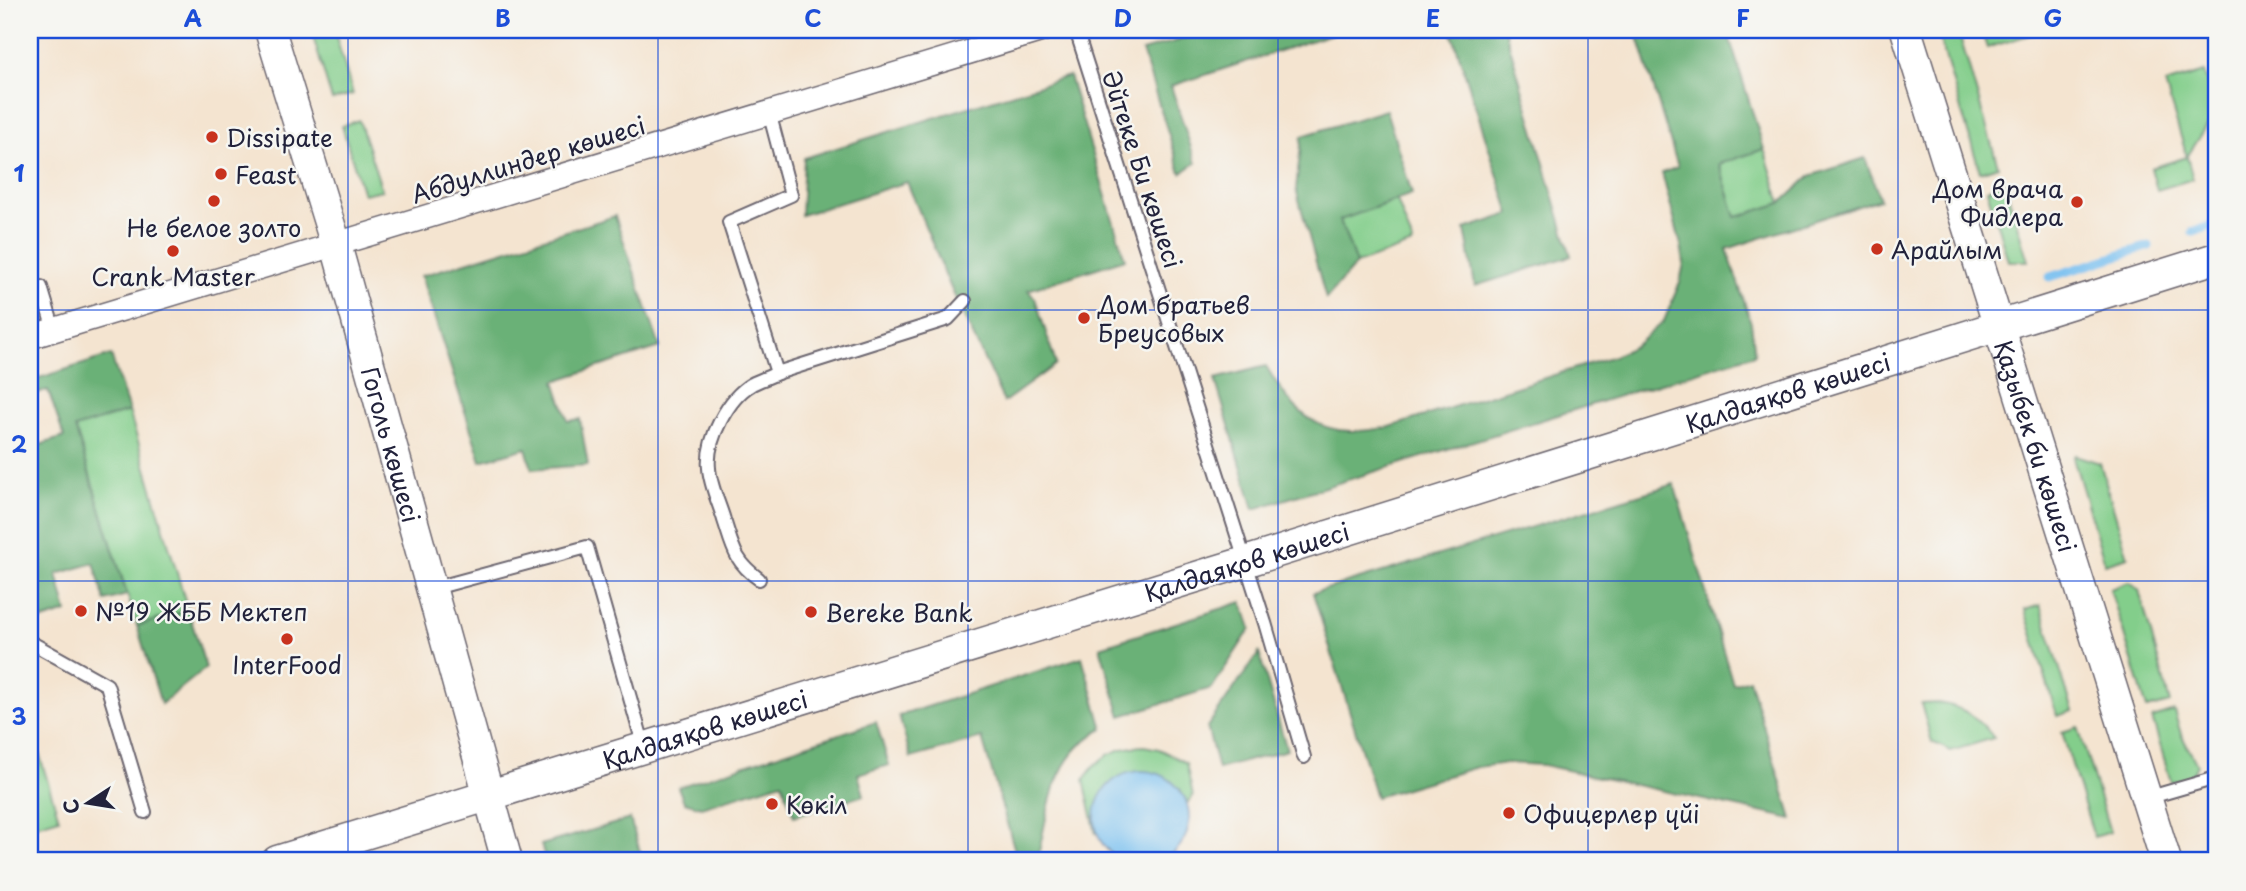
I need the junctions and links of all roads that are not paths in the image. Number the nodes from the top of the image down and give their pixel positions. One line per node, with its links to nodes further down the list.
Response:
1 (270, 30): 6 (street, Гоголь көшесі)
2 (1042, 30): 5 (street, Абдуллиндер көшесі)
3 (1076, 30): 14 (lane, Әйтеке Би көшесі)
4 (1906, 30): 10 (street, Қазыбек би көшесі)
5 (768, 112): 6 (street, Абдуллиндер көшесі); 13 (lane)
6 (336, 245): 11 (street, Абдуллиндер көшесі); 16 (street, Гоголь көшесі)
7 (2216, 258): 10 (street, Қалдаяқов көшесі)
8 (30, 290): 11 (lane)
9 (965, 301): 13 (lane)
10 (1999, 328): 14 (street, Қалдаяқов көшесі); 22 (street, Қазыбек би көшесі)
11 (54, 330): 12 (street, Абдуллиндер көшесі)
12 (30, 337)
13 (777, 373): 15 (lane)
14 (1245, 562): 18 (street, Қалдаяқов көшесі); 19 (lane, Әйтеке Би көшесі)
15 (759, 579)
16 (430, 589): 18 (lane); 21 (street, Гоголь көшесі)
17 (30, 642): 23 (lane)
18 (644, 748): 21 (street, Қалдаяқов көшесі)
19 (1304, 757)
20 (2216, 778): 22 (lane)
21 (487, 796): 24 (street, Қалдаяқов көшесі); 25 (street, Гоголь көшесі)
22 (2146, 798): 26 (street, Қазыбек би көшесі)
23 (145, 812)
24 (276, 861)
25 (507, 861)
26 (2166, 861)

